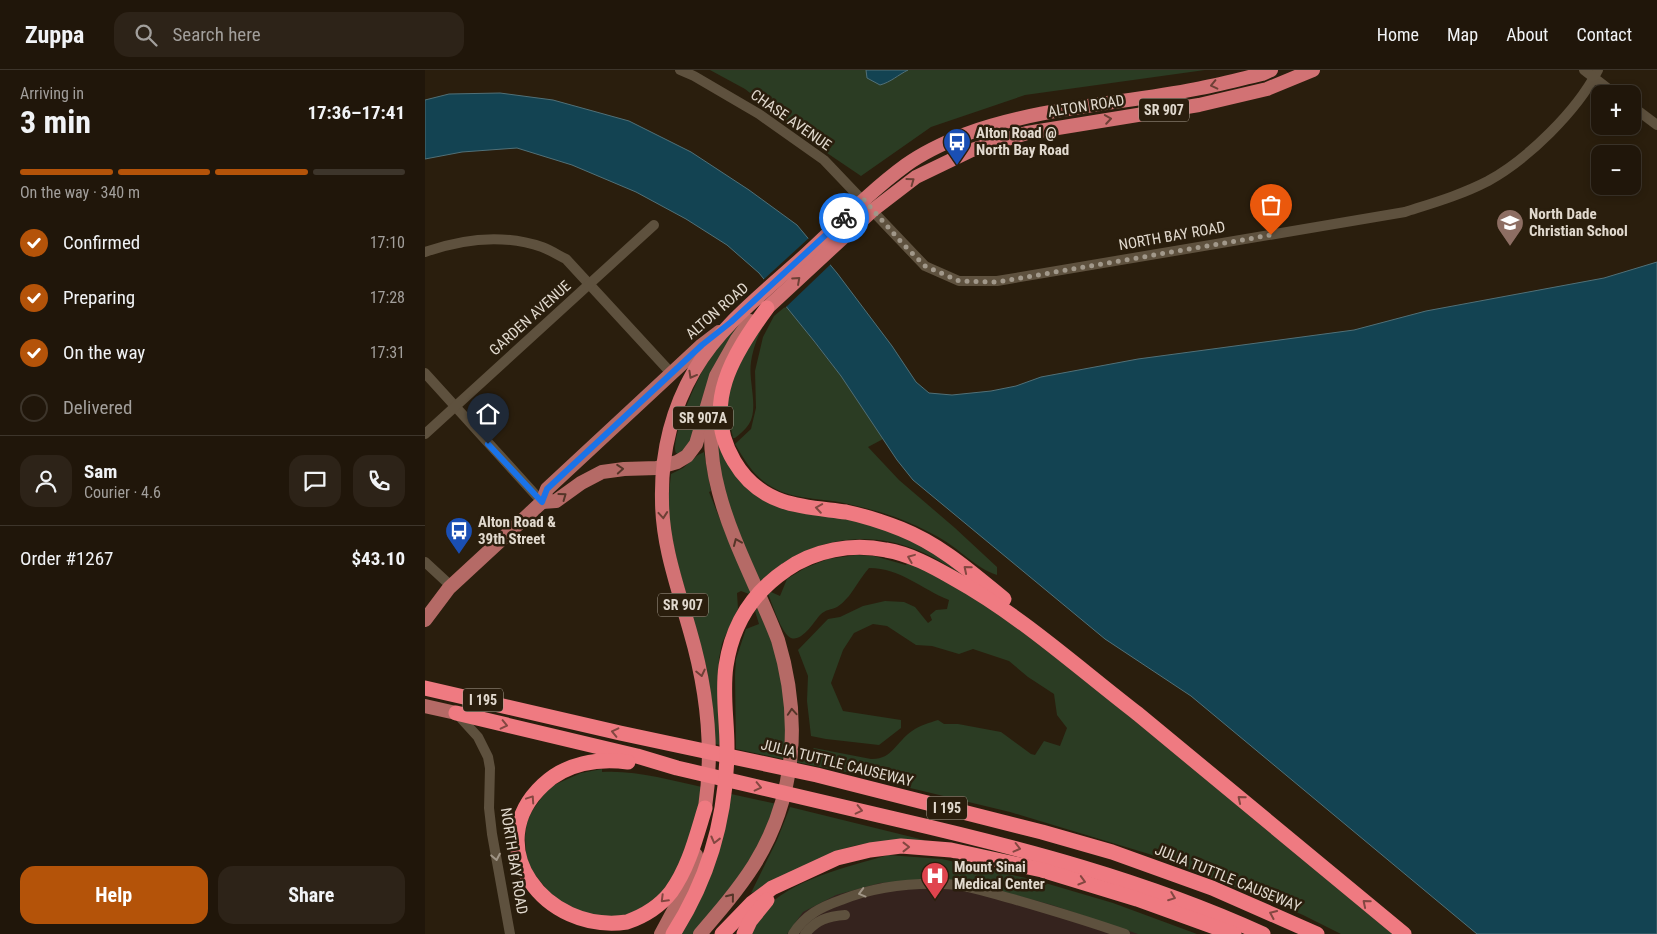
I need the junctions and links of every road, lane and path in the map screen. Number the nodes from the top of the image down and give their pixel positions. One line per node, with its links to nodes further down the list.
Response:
1 (680, 70): 9 (street, CHASE AVENUE)
2 (1271, 70): 9 (highway, ALTON ROAD / SR 907, one-way to 9)
3 (1313, 70): 9 (highway, ALTON ROAD / SR 907, one-way to 3)
4 (1583, 70): 5 (street)
5 (1596, 74): 6 (street); 9 (street, NORTH BAY ROAD)
6 (1606, 85)
7 (1641, 112): 8 (street)
8 (1657, 125)
9 (868, 205): 13 (highway, ALTON ROAD / SR 907)
10 (654, 225): 12 (street, GARDEN AVENUE)
11 (425, 252): 12 (street)
12 (590, 284): 17 (street); 18 (street, GARDEN AVENUE)
13 (762, 303): 14 (highway, ALTON ROAD / SR 907); 15 (main road, ALTON ROAD / SR 907); 28 (highway, one-way to 13)
14 (731, 322): 17 (main road, ALTON ROAD / SR 907A); 20 (highway, SR 907, one-way to 20)
15 (729, 354): 20 (main road, ALTON ROAD / SR 907A); 36 (main road, SR 907, one-way to 15)
16 (425, 374): 18 (street)
17 (672, 374): 21 (main road, ALTON ROAD / SR 907A)
18 (454, 407): 19 (street, GARDEN AVENUE); 21 (street)
19 (425, 434)
20 (663, 466): 21 (main road, ALTON ROAD / SR 907A, one-way to 20); 30 (highway, SR 907, one-way to 30)
21 (542, 502): 23 (main road, ALTON ROAD / SR 907A)
22 (425, 562): 23 (street)
23 (451, 586): 24 (main road, ALTON ROAD / SR 907A)
24 (425, 620)
25 (427, 687): 44 (highway, JULIA TUTTLE CAUSEWAY / I 195, one-way to 25)
26 (425, 706): 27 (main road, I 195)
27 (457, 714): 29 (highway, I 195, one-way to 29); 33 (street, NORTH BAY ROAD, one-way to 33)
28 (1138, 714): 35 (highway, one-way to 35); 45 (highway, one-way to 28)
29 (674, 768): 30 (highway, one-way to 29); 43 (highway, I 195, one-way to 43)
30 (705, 808): 34 (main road, SR 907)
31 (793, 879): 37 (highway); 38 (highway); 42 (highway, one-way to 42)
32 (845, 915): 40 (street)
33 (510, 934)
34 (661, 934)
35 (673, 934)
36 (700, 934)
37 (722, 934)
38 (744, 934)
39 (793, 934): 41 (street, one-way to 39)
40 (805, 934)
41 (1125, 934)
42 (1234, 934)
43 (1263, 934)
44 (1317, 934)
45 (1404, 934)

